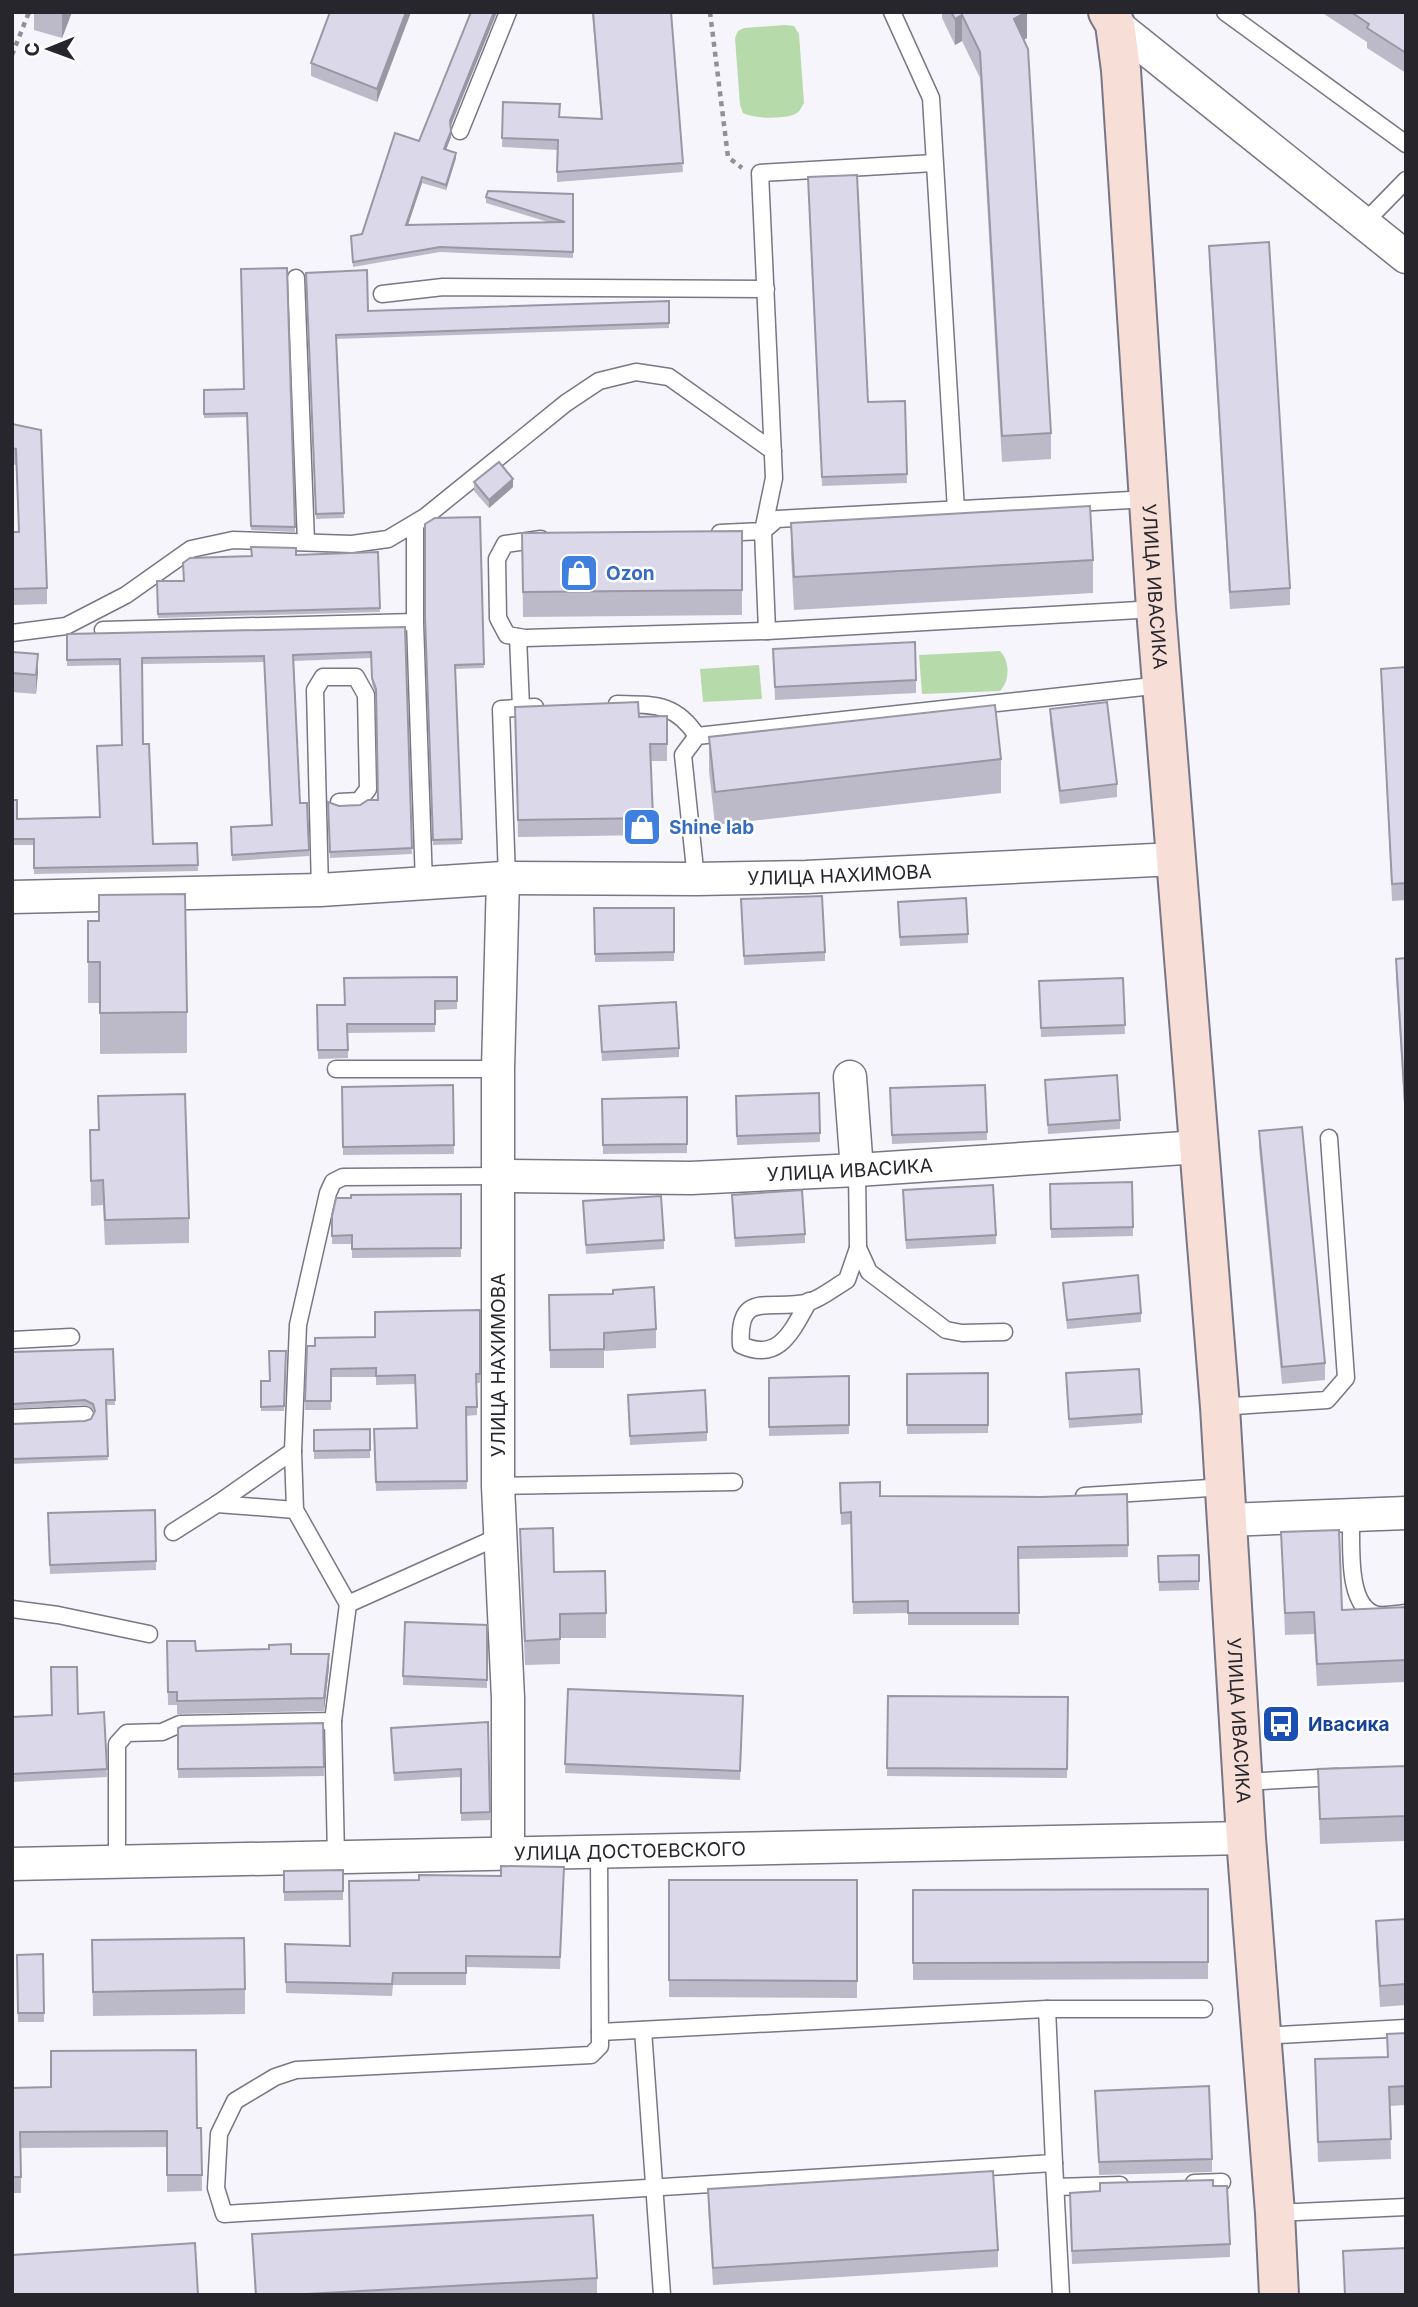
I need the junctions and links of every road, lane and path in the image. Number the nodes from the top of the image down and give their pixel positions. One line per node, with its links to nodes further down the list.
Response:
1 (29, 12): 7 (path)
2 (508, 12): 8 (lane)
3 (710, 12): 11 (path)
4 (892, 12): 10 (lane)
5 (1225, 12): 9 (lane)
6 (1111, 18): 13 (street); 19 (main road, УЛИЦА ИВАСИКА)
7 (12, 55)
8 (460, 131)
9 (1406, 144)
10 (934, 163): 11 (lane); 20 (lane)
11 (760, 173): 16 (lane)
12 (1406, 180): 13 (lane)
13 (1364, 223): 14 (street)
14 (1406, 257)
15 (296, 278): 25 (lane)
16 (766, 289): 17 (lane); 18 (lane)
17 (382, 293)
18 (773, 451): 21 (lane); 22 (lane)
19 (1149, 499): 20 (lane); 26 (main road, УЛИЦА ИВАСИКА)
20 (956, 510): 22 (lane)
21 (415, 524): 25 (lane); 27 (lane)
22 (763, 531): 23 (lane); 29 (lane)
23 (710, 533)
24 (552, 539): 31 (lane)
25 (306, 542): 30 (lane)
26 (1156, 609): 29 (lane); 32 (main road, УЛИЦА ИВАСИКА)
27 (415, 622): 28 (lane); 41 (lane)
28 (103, 630)
29 (767, 631): 31 (lane)
30 (12, 633)
31 (518, 637): 35 (lane)
32 (1162, 685): 36 (lane); 38 (main road, УЛИЦА ИВАСИКА)
33 (607, 704): 36 (lane)
34 (546, 706): 35 (lane)
35 (521, 708): 39 (lane)
36 (697, 736): 40 (lane)
37 (340, 802): 42 (lane)
38 (1175, 859): 40 (street, УЛИЦА НАХИМОВА); 48 (main road, УЛИЦА ИВАСИКА)
39 (505, 878): 40 (street, УЛИЦА НАХИМОВА); 41 (street, УЛИЦА НАХИМОВА); 45 (street, УЛИЦА НАХИМОВА)
40 (696, 879)
41 (424, 884): 42 (street, УЛИЦА НАХИМОВА)
42 (320, 890): 43 (street, УЛИЦА НАХИМОВА)
43 (12, 897)
44 (336, 1069): 45 (lane)
45 (498, 1069): 50 (street, УЛИЦА НАХИМОВА)
46 (850, 1077): 49 (street)
47 (1329, 1138): 56 (lane)
48 (1199, 1147): 49 (street, УЛИЦА ИВАСИКА); 56 (main road, УЛИЦА ИВАСИКА)
49 (857, 1170): 50 (street, УЛИЦА ИВАСИКА); 51 (lane)
50 (498, 1176): 59 (lane); 61 (street, УЛИЦА НАХИМОВА)
51 (858, 1248): 52 (lane); 53 (lane)
52 (809, 1301)
53 (1004, 1332)
54 (71, 1337): 55 (lane)
55 (12, 1340)
56 (1220, 1407): 64 (main road, УЛИЦА ИВАСИКА)
57 (85, 1415): 58 (lane)
58 (12, 1418)
59 (293, 1451): 63 (lane); 65 (lane)
60 (734, 1482): 61 (lane)
61 (498, 1486): 69 (street, УЛИЦА НАХИМОВА)
62 (1067, 1497): 64 (lane)
63 (217, 1504): 65 (lane); 68 (lane)
64 (1226, 1504): 67 (street); 76 (main road, УЛИЦА ИВАСИКА)
65 (295, 1510): 70 (lane)
66 (1406, 1513): 67 (street)
67 (1351, 1515): 72 (lane)
68 (173, 1532)
69 (500, 1536): 70 (lane); 79 (street, УЛИЦА НАХИМОВА)
70 (348, 1604): 74 (lane)
71 (12, 1609): 73 (lane)
72 (1406, 1613)
73 (149, 1633)
74 (333, 1721): 80 (lane); 81 (lane)
75 (1351, 1777): 76 (lane)
76 (1242, 1782): 77 (main road, УЛИЦА ИВАСИКА)
77 (1246, 1838): 78 (street, УЛИЦА ДОСТОЕВСКОГО); 88 (main road, УЛИЦА ИВАСИКА)
78 (599, 1852): 79 (street, УЛИЦА ДОСТОЕВСКОГО); 87 (lane)
79 (508, 1853): 80 (street, УЛИЦА ДОСТОЕВСКОГО)
80 (336, 1856): 81 (street, УЛИЦА ДОСТОЕВСКОГО)
81 (117, 1862): 82 (street, УЛИЦА ДОСТОЕВСКОГО)
82 (12, 1864)
83 (1047, 2009): 84 (lane); 86 (lane); 89 (lane)
84 (1204, 2009)
85 (1406, 2028): 88 (lane)
86 (643, 2030): 87 (lane); 93 (lane)
87 (600, 2032): 93 (lane)
88 (1261, 2036): 96 (main road, УЛИЦА ИВАСИКА)
89 (1054, 2163): 93 (lane); 94 (lane)
90 (1222, 2182): 91 (lane)
91 (1181, 2183)
92 (1139, 2184): 94 (lane)
93 (654, 2186): 97 (lane)
94 (1056, 2187): 98 (lane)
95 (1406, 2207): 96 (lane)
96 (1275, 2213): 99 (main road, УЛИЦА ИВАСИКА)
97 (662, 2295)
98 (1061, 2295)
99 (1279, 2295)

